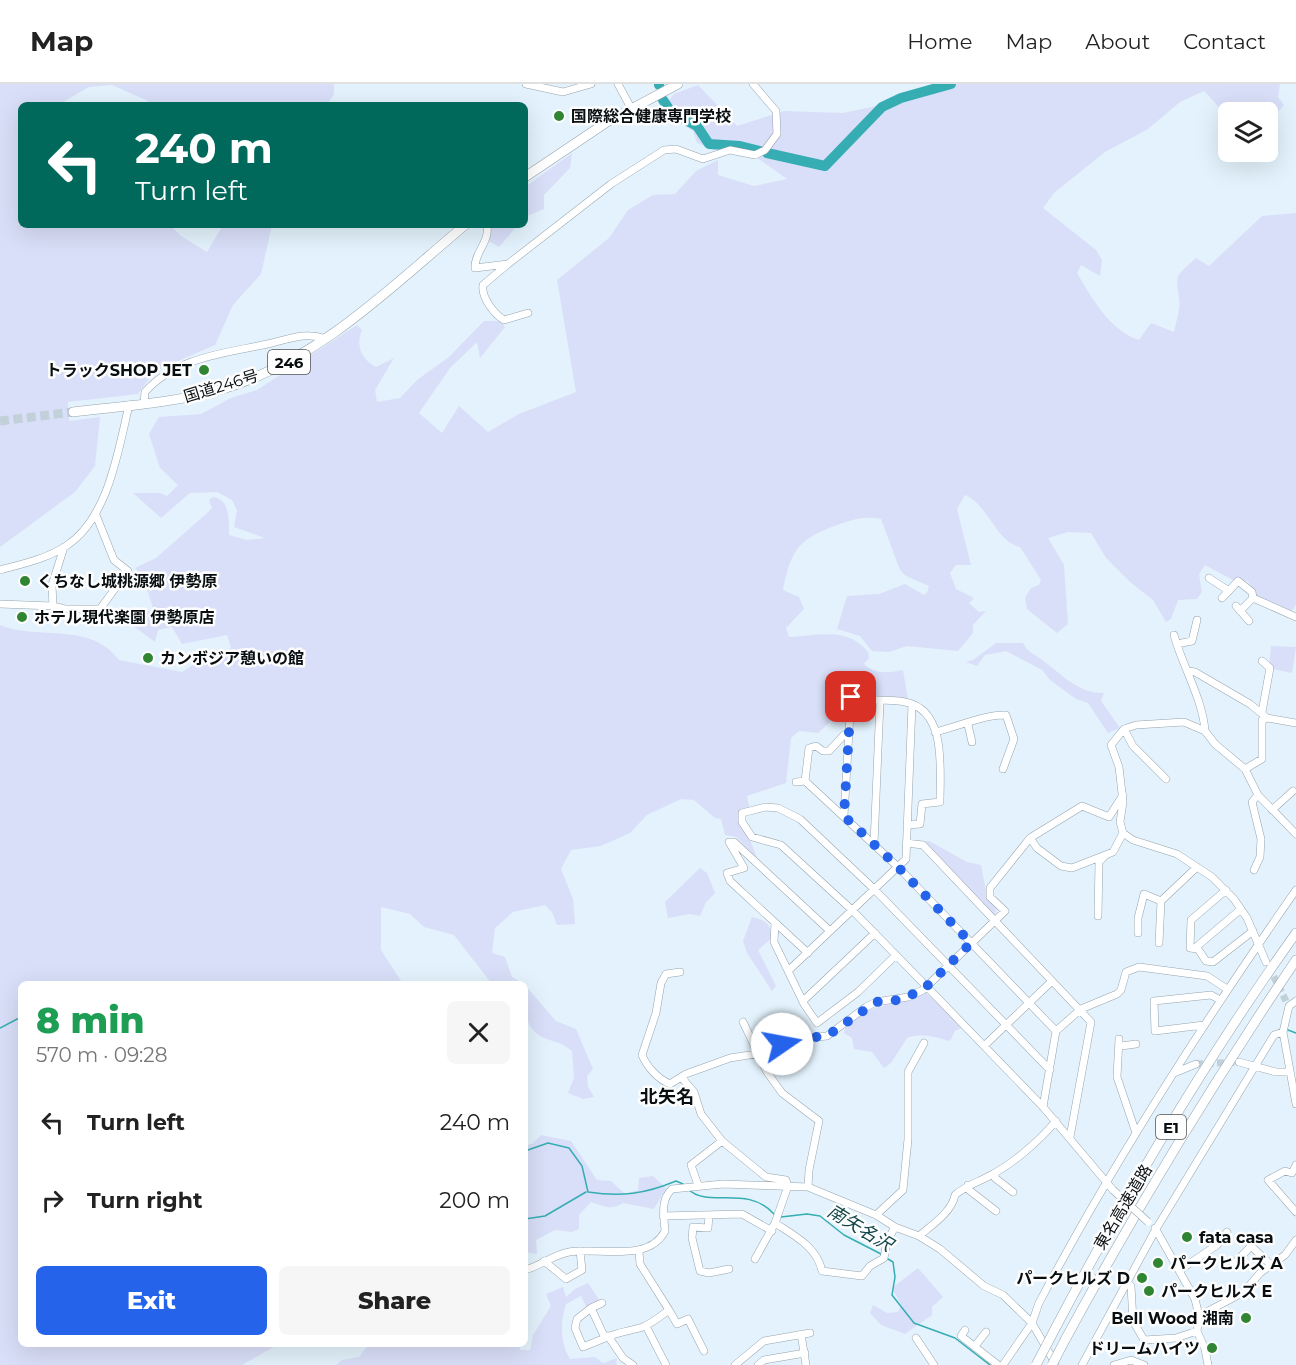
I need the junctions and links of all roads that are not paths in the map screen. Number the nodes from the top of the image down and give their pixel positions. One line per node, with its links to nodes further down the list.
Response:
1 (526, 84): 2 (street)
2 (591, 84)
3 (618, 84): 6 (street)
4 (678, 84): 6 (highway)
5 (753, 84): 10 (street)
6 (631, 108): 7 (highway)
7 (528, 175)
8 (461, 228): 12 (highway, 国道246号 / 246)
9 (487, 228): 10 (street)
10 (508, 264): 11 (street)
11 (528, 313)
12 (326, 339): 13 (highway, 国道246号 / 246); 13 (street)
13 (144, 403): 14 (highway, 国道246号 / 246)
14 (129, 405): 15 (highway, 国道246号 / 246); 16 (street)
15 (73, 412)
16 (96, 515): 17 (street); 24 (street)
17 (64, 547): 18 (street); 24 (street)
18 (0, 570)
19 (1209, 578): 20 (street)
20 (1228, 591): 21 (street); 22 (street)
21 (1222, 598)
22 (1253, 598): 25 (street); 26 (street)
23 (0, 604): 24 (street)
24 (53, 606)
25 (1296, 617)
26 (1249, 621)
27 (1198, 625): 29 (street)
28 (1174, 635): 29 (street)
29 (1177, 644): 31 (street)
30 (1262, 661): 34 (street)
31 (1188, 671): 34 (street); 38 (street)
32 (880, 702): 33 (street); 40 (street); 57 (street)
33 (912, 704): 39 (street); 52 (street)
34 (1265, 715): 35 (street); 43 (street)
35 (1296, 723)
36 (968, 725): 39 (street); 41 (street); 42 (street)
37 (1124, 729): 38 (street); 44 (street); 48 (street)
38 (1204, 731): 43 (street)
39 (935, 732): 52 (street)
40 (849, 734): 45 (street); 51 (street)
41 (972, 742)
42 (996, 761)
43 (1245, 769): 49 (street)
44 (1166, 779)
45 (805, 781): 46 (street); 51 (street)
46 (796, 782)
47 (1293, 791): 50 (street)
48 (1123, 795): 53 (street); 55 (street)
49 (1258, 795): 50 (street); 63 (street)
50 (1272, 810): 54 (street)
51 (844, 816): 57 (street)
52 (907, 825): 56 (street)
53 (1123, 833): 59 (street); 62 (street)
54 (1296, 834)
55 (1030, 838): 59 (street); 73 (street)
56 (906, 843): 58 (street); 60 (street)
57 (874, 844): 61 (street)
58 (920, 844): 60 (street); 73 (street)
59 (1106, 854): 70 (street)
60 (906, 859): 61 (street)
61 (898, 867): 64 (street); 81 (street)
62 (1197, 867): 65 (street); 67 (street)
63 (1254, 870)
64 (874, 890): 69 (street); 69 (street); 88 (street)
65 (1226, 890): 68 (street); 83 (street)
66 (1296, 890): 82 (street)
67 (1161, 901): 72 (street); 80 (street)
68 (1241, 909): 76 (street); 83 (street)
69 (852, 910): 75 (street); 77 (street)
70 (1098, 916)
71 (1129, 916): 72 (street)
72 (1138, 918): 78 (street)
73 (995, 921): 81 (street); 91 (street)
74 (775, 923): 75 (street); 84 (street); 89 (street)
75 (830, 931): 84 (street)
76 (1253, 931): 82 (street); 83 (street)
77 (874, 933): 85 (street); 95 (street)
78 (1138, 933)
79 (1296, 933): 172 (highway, 東名高速道路 / E1, bridge)
80 (1159, 942)
81 (971, 943): 88 (street); 96 (street)
82 (1257, 945): 87 (street); 93 (street)
83 (1196, 948)
84 (808, 953): 89 (street)
85 (896, 955): 92 (street); 95 (street)
86 (1296, 960): 173 (highway, 東名高速道路 / E1, bridge)
87 (1266, 962)
88 (948, 965): 92 (street); 100 (street)
89 (788, 971): 95 (street)
90 (680, 972): 114 (street)
91 (1053, 981): 96 (street); 98 (street)
92 (927, 986): 106 (street); 107 (street)
93 (1227, 989): 94 (street); 98 (street)
94 (1220, 1000): 101 (street); 101 (street)
95 (803, 1001)
96 (1029, 1003): 100 (street); 102 (street)
97 (1291, 1003): 103 (street)
98 (1081, 1009): 102 (street); 119 (street)
99 (743, 1022): 107 (street)
100 (1006, 1025): 106 (street); 111 (street)
101 (1204, 1025): 113 (street)
102 (1056, 1031): 111 (street)
103 (1283, 1032): 110 (street); 112 (street)
104 (924, 1043): 132 (street)
105 (1136, 1044): 118 (street)
106 (984, 1046): 116 (street)
107 (757, 1054): 114 (street); 127 (street)
108 (1239, 1062): 110 (street)
109 (1196, 1064): 113 (street)
110 (1255, 1065): 112 (street); 136 (street)
111 (1050, 1070): 116 (street)
112 (1290, 1072): 115 (street)
113 (1173, 1073): 118 (street)
114 (682, 1078): 120 (street)
115 (1296, 1104)
116 (1043, 1107): 117 (street)
117 (1056, 1121): 119 (street); 122 (street)
118 (1136, 1133): 123 (street)
119 (1070, 1137): 123 (street)
120 (722, 1141): 124 (street); 126 (street)
121 (1296, 1165): 130 (street)
122 (994, 1174): 125 (street); 128 (street)
123 (1105, 1183): 136 (street, bridge); 155 (street)
124 (698, 1185): 126 (street); 133 (street)
125 (968, 1185): 129 (street); 139 (street)
126 (788, 1186): 127 (street); 134 (street)
127 (808, 1187): 132 (street)
128 (1011, 1188)
129 (991, 1210)
130 (1296, 1212)
131 (709, 1215): 133 (street); 137 (street); 149 (street)
132 (876, 1215): 135 (street)
133 (663, 1216): 142 (street)
134 (776, 1223): 135 (street); 137 (street)
135 (895, 1227): 139 (street)
136 (1156, 1229): 148 (street); 150 (street)
137 (772, 1231): 143 (street)
138 (1227, 1232): 148 (street)
139 (920, 1236): 155 (street)
140 (1296, 1240): 146 (street)
141 (580, 1251): 142 (street); 144 (street); 144 (street)
142 (639, 1252): 153 (street)
143 (755, 1259)
144 (544, 1261): 147 (street)
145 (1233, 1265): 146 (street)
146 (1271, 1265): 154 (street)
147 (528, 1269)
148 (1179, 1270): 154 (street)
149 (724, 1273)
150 (1126, 1281): 158 (street); 174 (street)
151 (602, 1303): 152 (street)
152 (591, 1308): 160 (street); 160 (street)
153 (669, 1310): 156 (street); 162 (street)
154 (1198, 1316): 158 (street)
155 (1032, 1323): 171 (street); 173 (street)
156 (646, 1326): 160 (street); 166 (street)
157 (965, 1330): 163 (street)
158 (1197, 1331): 177 (street)
159 (986, 1332): 163 (street)
160 (606, 1337): 165 (street)
161 (916, 1338): 170 (street)
162 (704, 1346)
163 (975, 1346): 171 (street)
164 (805, 1353): 167 (street); 168 (street); 169 (street)
165 (633, 1365)
166 (666, 1365)
167 (735, 1365)
168 (758, 1365)
169 (806, 1365)
170 (934, 1365)
171 (1000, 1365)
172 (1036, 1365)
173 (1054, 1365)
174 (1082, 1365)
175 (1114, 1365): 176 (street)
176 (1144, 1365)
177 (1208, 1365)

